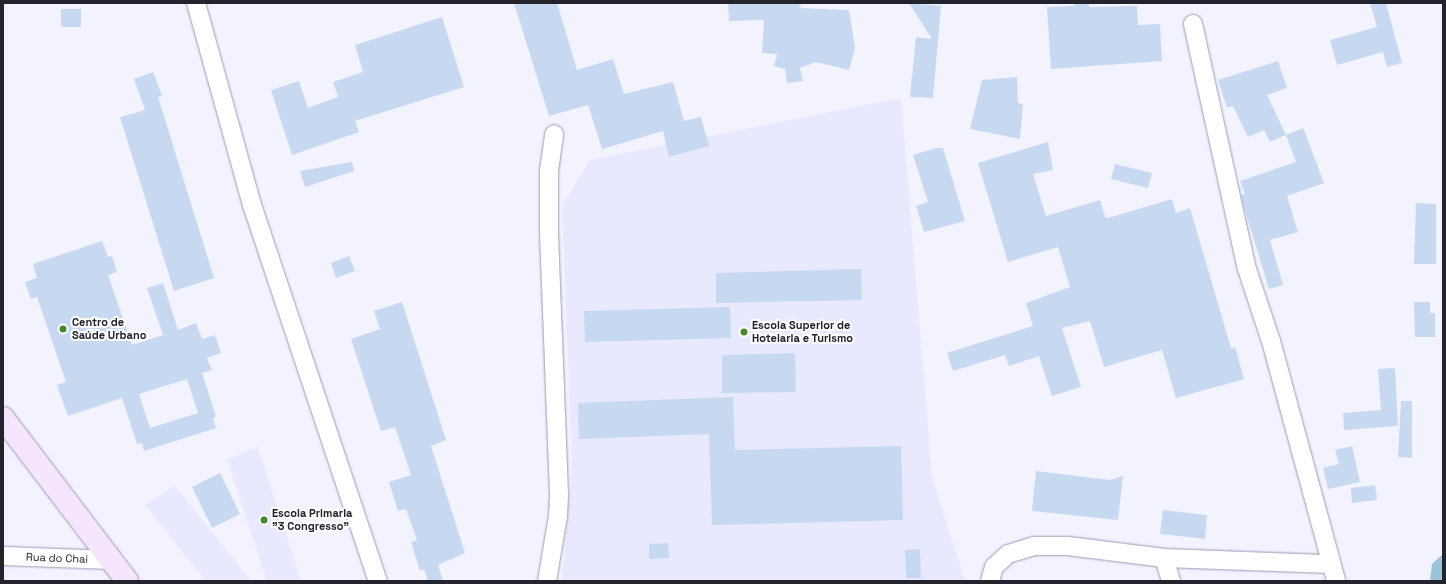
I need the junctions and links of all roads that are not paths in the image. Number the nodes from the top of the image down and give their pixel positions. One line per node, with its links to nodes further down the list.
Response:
1 (196, 3): 10 (street)
2 (1193, 24): 8 (street)
3 (554, 134): 11 (street)
4 (3, 418): 7 (street)
5 (3, 556): 7 (street, Rua do Chai)
6 (1164, 558): 8 (street); 12 (street); 13 (street)
7 (112, 560): 9 (street)
8 (1334, 573)
9 (127, 581)
10 (378, 581)
11 (547, 581)
12 (990, 581)
13 (1171, 581)

